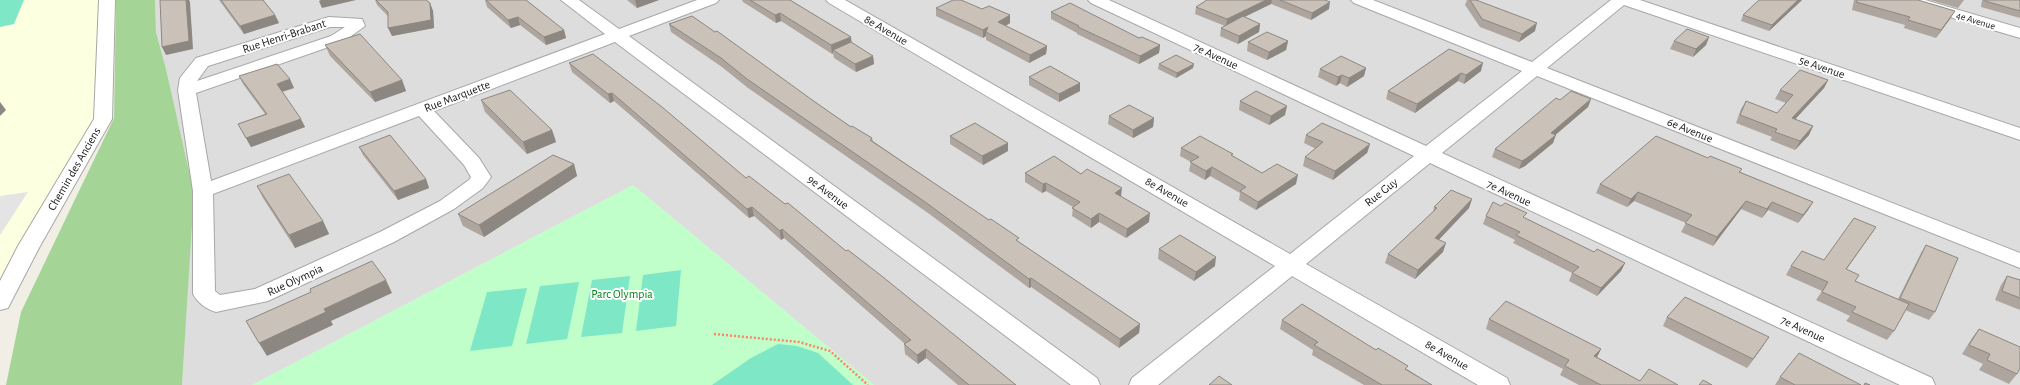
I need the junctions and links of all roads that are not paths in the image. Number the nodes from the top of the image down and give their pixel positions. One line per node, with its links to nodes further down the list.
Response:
1 (107, 0): 20 (street, Chemin des Anciens)
2 (569, 0): 11 (street, 9e Avenue)
3 (711, 0): 11 (street, Rue Marquette)
4 (834, 0): 19 (street, 8e Avenue)
5 (1096, 0): 16 (street, 7e Avenue)
6 (1359, 0): 12 (street, 6e Avenue)
7 (1621, 0): 12 (street, Rue Guy)
8 (1624, 0): 15 (street, 5e Avenue)
9 (1908, 0): 10 (street, 4e Avenue)
10 (2020, 33)
11 (617, 35): 14 (street, Rue Marquette); 21 (street, 9e Avenue)
12 (1534, 69): 16 (street, Rue Guy); 18 (street, 6e Avenue)
13 (186, 90): 13 (street, Rue Henri-Brabant); 17 (street, Rue Olympia)
14 (422, 109): 17 (street, Rue Marquette); 17 (street, Rue Olympia)
15 (2020, 134)
16 (1428, 154): 19 (street, Rue Guy); 24 (street, 7e Avenue)
17 (203, 191)
18 (2020, 261)
19 (1291, 263): 22 (street, Rue Guy); 23 (street, 8e Avenue)
20 (0, 302)
21 (1088, 385)
22 (1141, 385)
23 (1498, 385)
24 (1923, 385)

